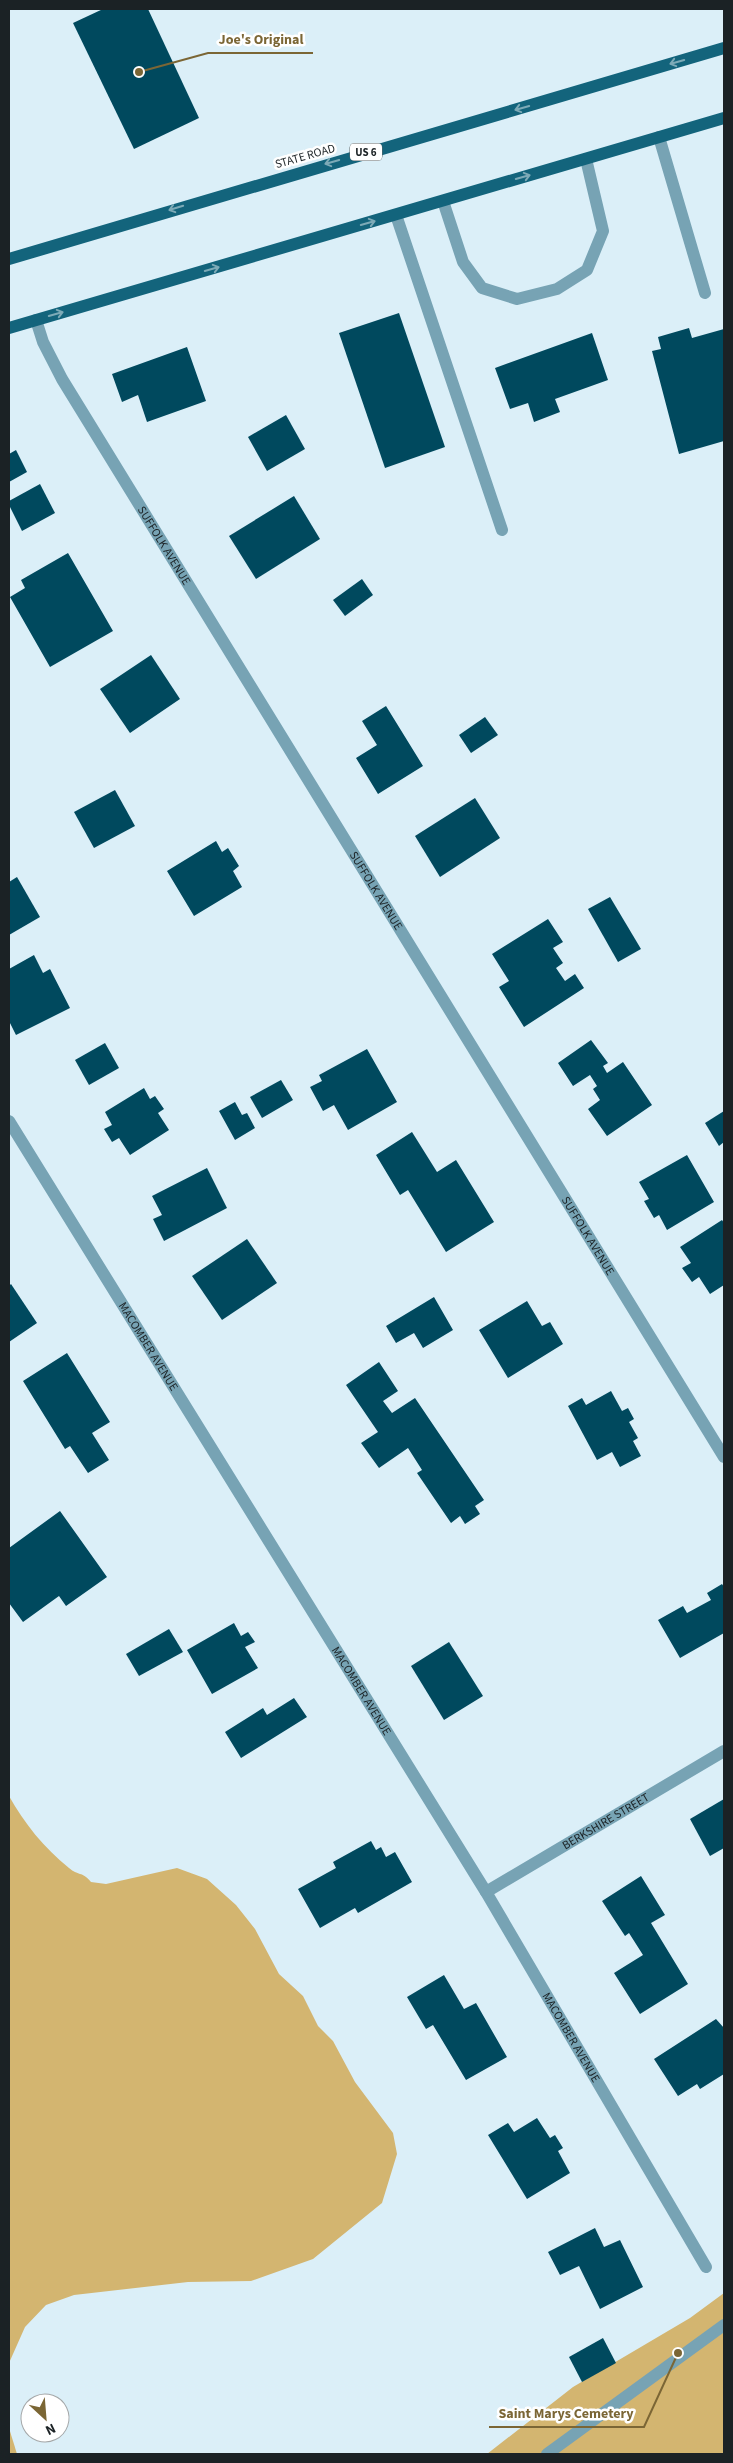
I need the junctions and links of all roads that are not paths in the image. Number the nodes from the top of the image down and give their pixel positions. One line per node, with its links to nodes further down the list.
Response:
1 (724, 48): 7 (main road, STATE ROAD / US 6, one-way to 7)
2 (724, 118): 3 (main road)
3 (659, 137): 4 (main road); 8 (street)
4 (586, 159): 5 (main road, one-way to 4); 5 (street)
5 (444, 201): 6 (main road)
6 (396, 215): 9 (main road, one-way to 6); 11 (street)
7 (9, 259)
8 (705, 293)
9 (36, 320): 10 (main road); 13 (street, SUFFOLK AVENUE)
10 (9, 328)
11 (502, 530)
12 (9, 1121): 15 (street, MACOMBER AVENUE)
13 (724, 1457)
14 (724, 1751): 15 (street, BERKSHIRE STREET)
15 (486, 1892): 16 (street, MACOMBER AVENUE)
16 (706, 2267)
17 (724, 2325): 18 (street)
18 (547, 2454)

